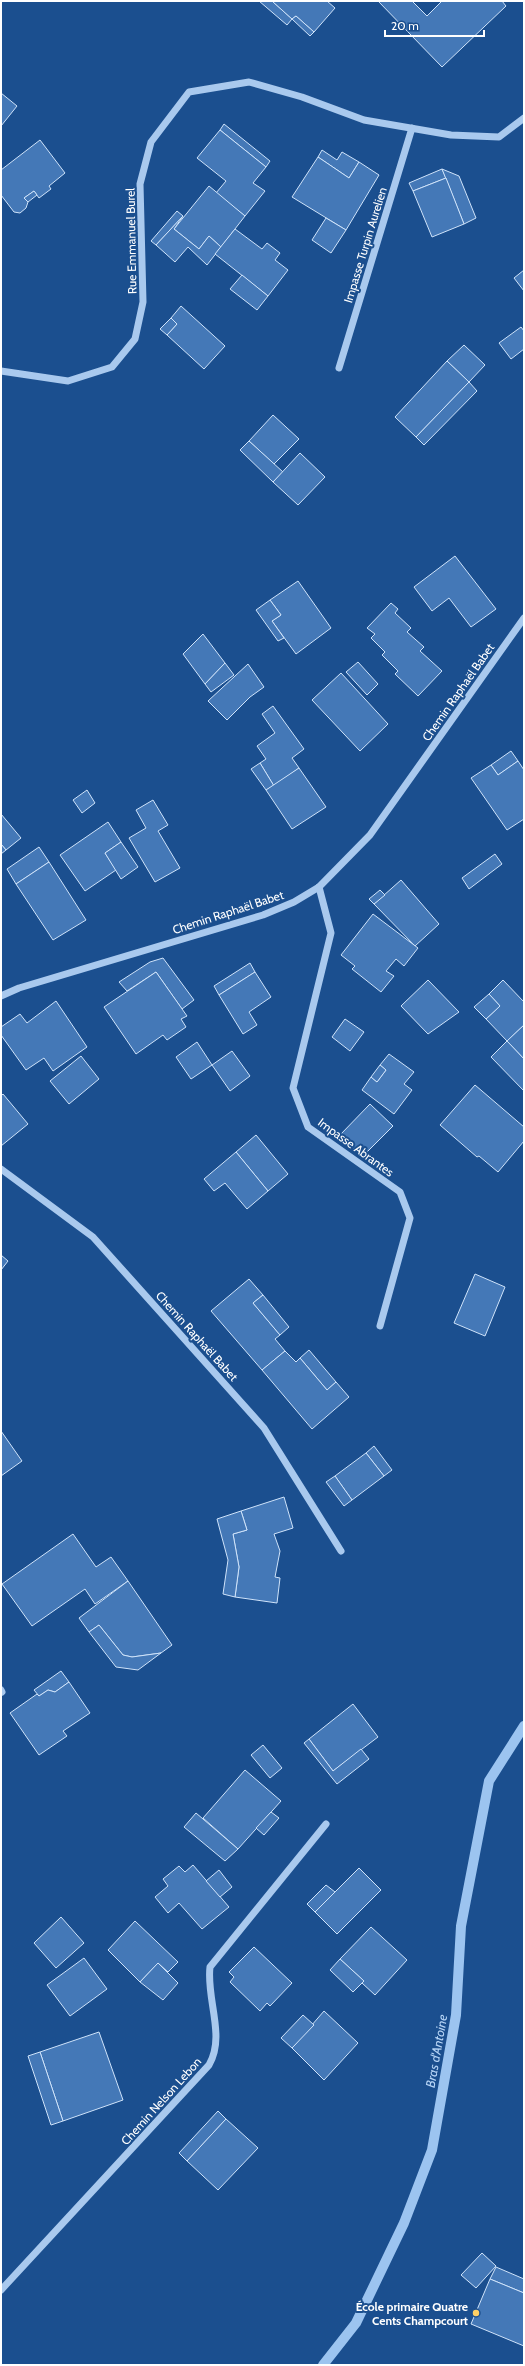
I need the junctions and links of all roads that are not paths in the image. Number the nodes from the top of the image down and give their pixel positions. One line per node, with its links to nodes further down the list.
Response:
1 (524, 118): 2 (street, Rue Emmanuel Burel)
2 (412, 128): 3 (street, Impasse Turpin Aurelien); 4 (street, Rue Emmanuel Burel)
3 (339, 368)
4 (1, 371)
5 (524, 618): 6 (street, Chemin Raphaël Babet)
6 (319, 887): 7 (street, Chemin Raphaël Babet); 9 (street, Impasse Abrantes)
7 (1, 996)
8 (1, 1169): 10 (street, Chemin Raphaël Babet)
9 (380, 1326)
10 (341, 1550)
11 (326, 1824): 12 (street, Chemin Nelson Lebon)
12 (1, 2290)

